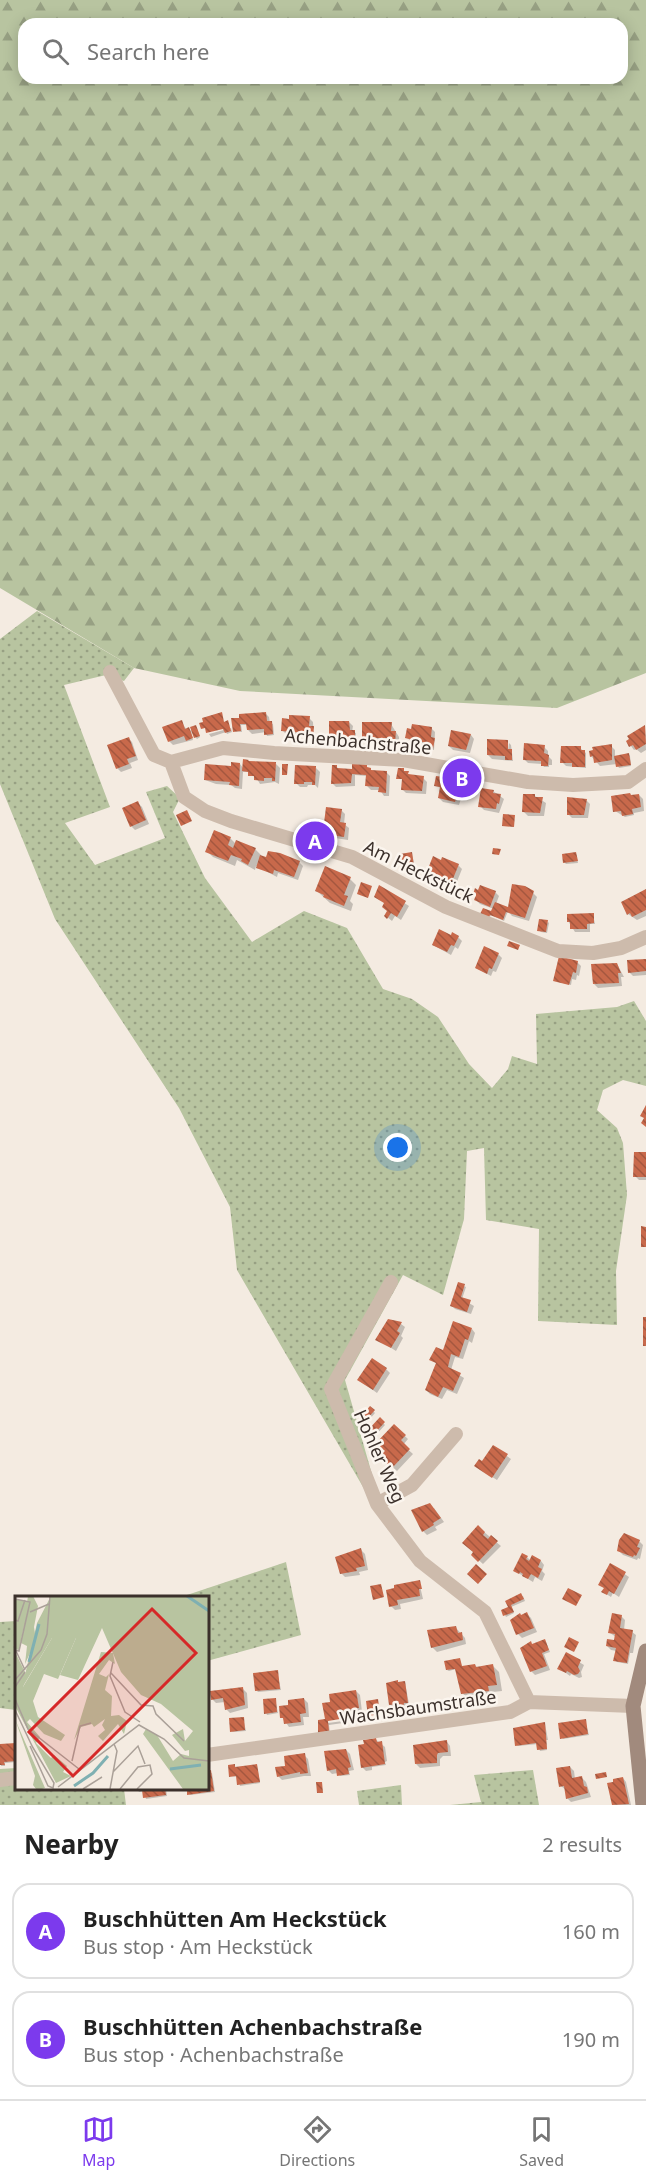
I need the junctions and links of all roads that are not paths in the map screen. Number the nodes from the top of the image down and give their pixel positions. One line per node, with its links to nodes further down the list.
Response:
1 (110, 672): 2 (street)
2 (171, 762): 3 (street, Achenbachstraße); 4 (street, Am Heckstück)
3 (646, 769)
4 (646, 937)
5 (391, 1282): 7 (street, Hohler Weg)
6 (456, 1434): 7 (street)
7 (377, 1504): 9 (street, Hohler Weg)
8 (646, 1650): 10 (street)
9 (529, 1702): 10 (street, Wachsbaumstraße); 11 (street, Wachsbaumstraße)
10 (633, 1706): 14 (street)
11 (208, 1755)
12 (15, 1778): 13 (street)
13 (0, 1780)
14 (643, 1805)

